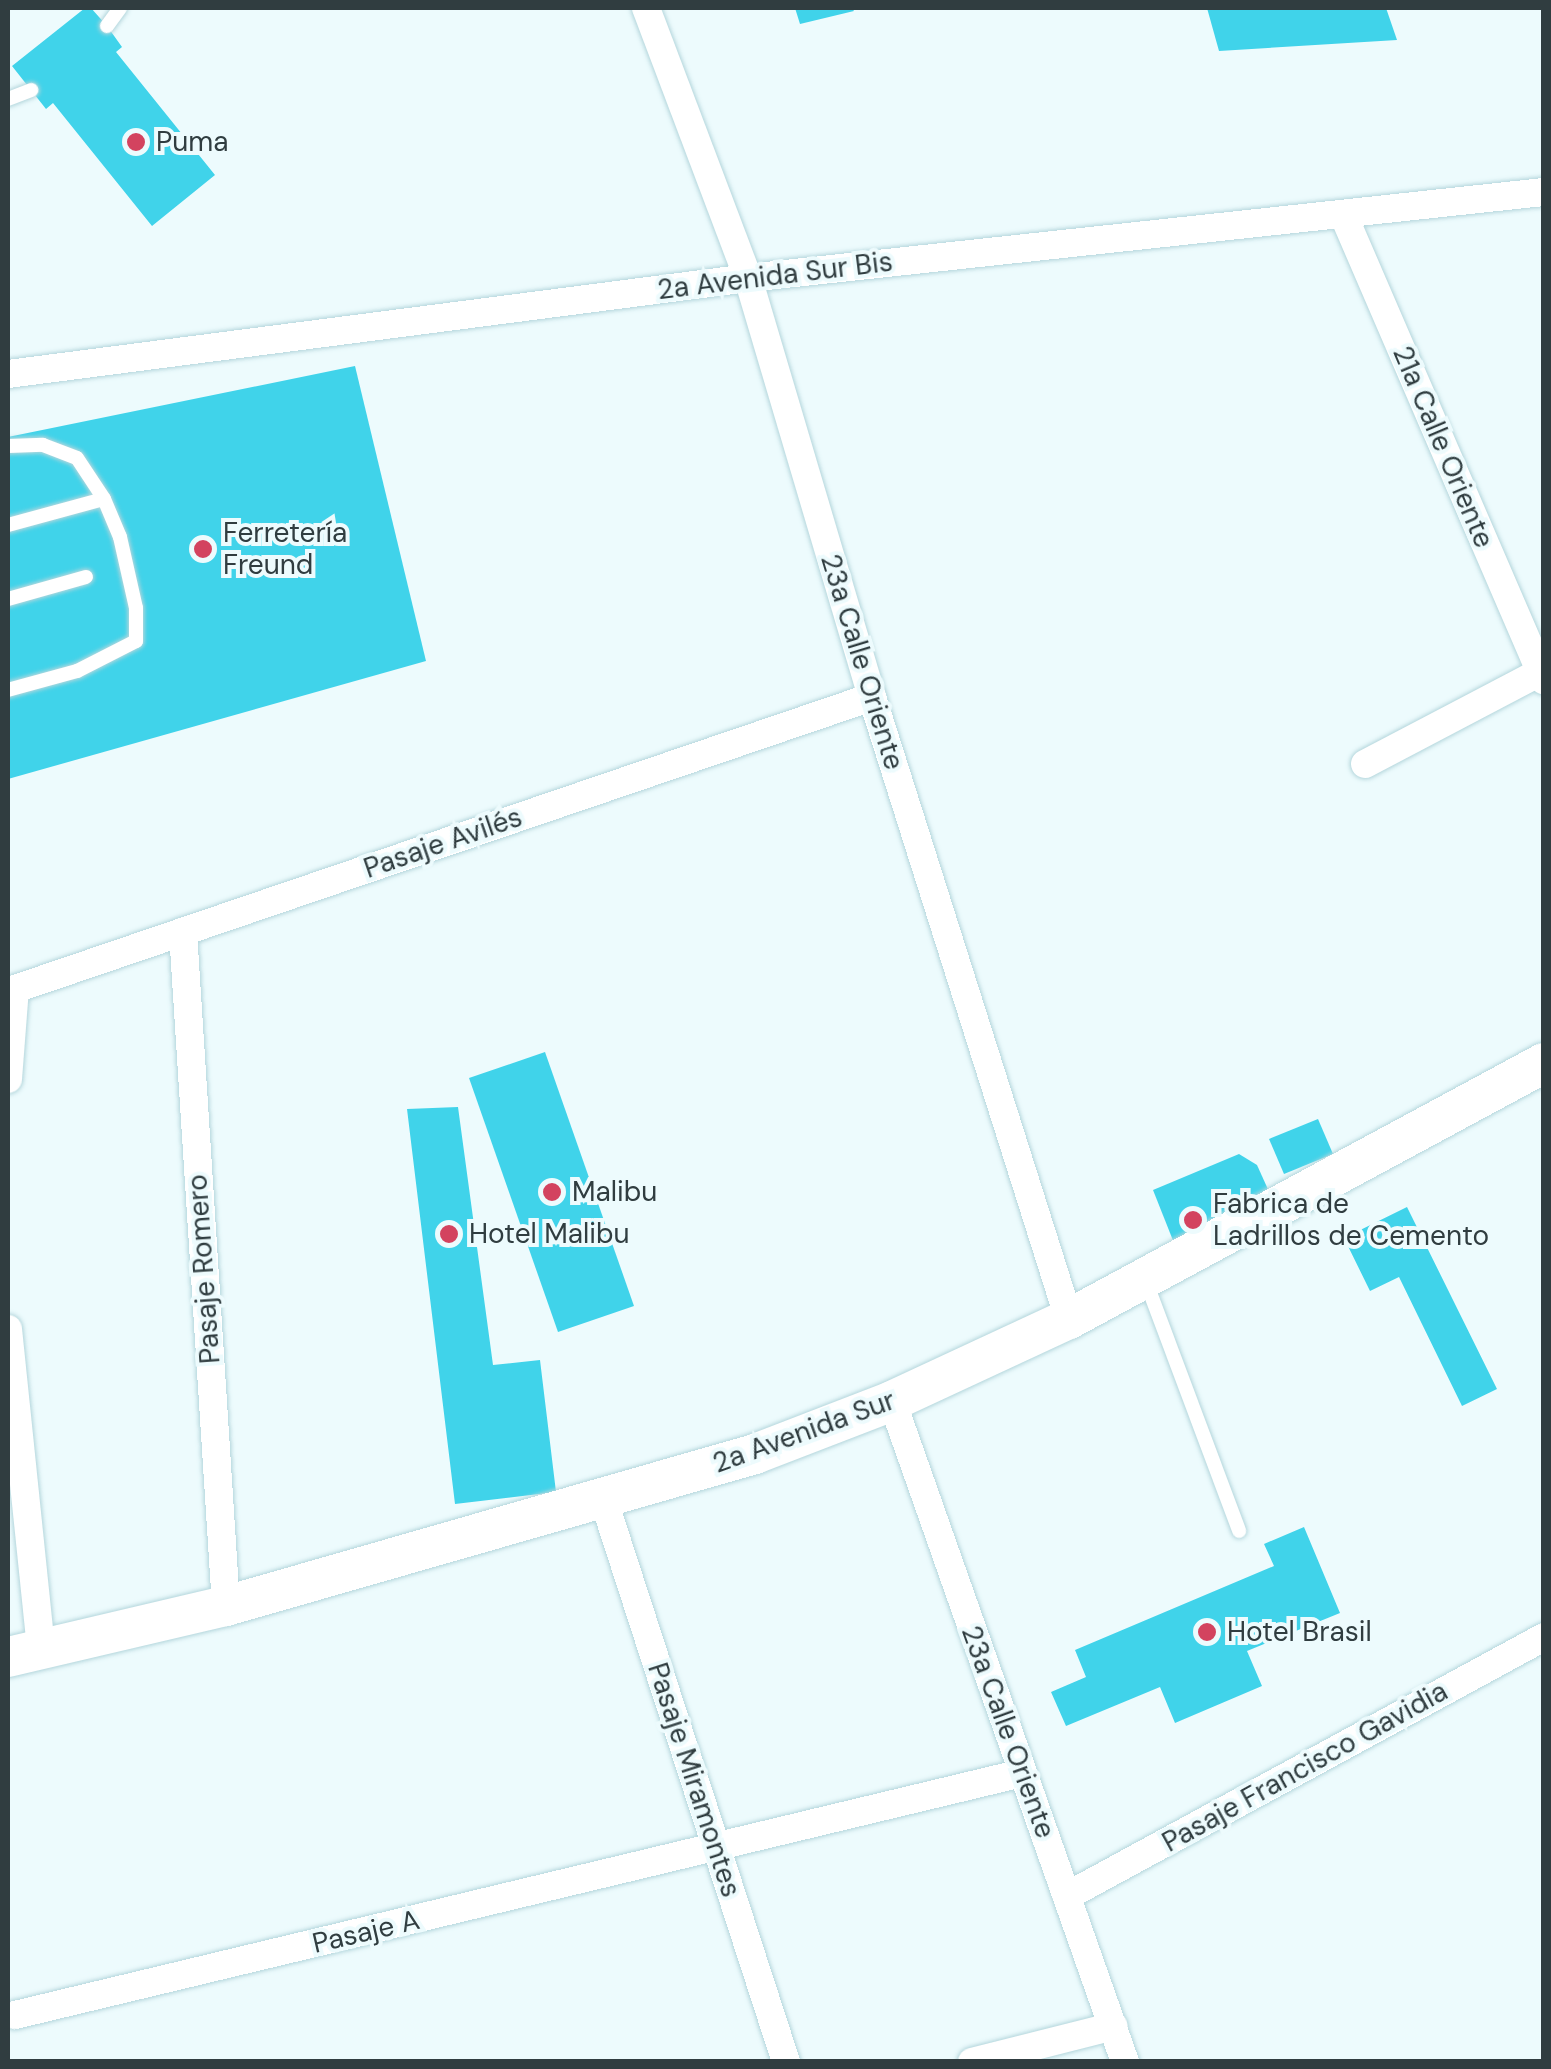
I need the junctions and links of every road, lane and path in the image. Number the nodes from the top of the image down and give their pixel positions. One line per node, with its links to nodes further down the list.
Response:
1 (120, 8): 3 (lane)
2 (646, 8): 8 (street, 23a Calle Oriente)
3 (107, 26)
4 (31, 90): 5 (lane)
5 (8, 99)
6 (1544, 192): 7 (street, 2a Avenida Sur Bis)
7 (1343, 214): 8 (street, 2a Avenida Sur Bis); 15 (street, 21a Calle Oriente)
8 (748, 278): 9 (street, 2a Avenida Sur Bis); 17 (street, 23a Calle Oriente)
9 (8, 374)
10 (8, 446): 11 (lane)
11 (104, 499): 12 (lane); 16 (lane)
12 (8, 525)
13 (86, 576): 14 (lane)
14 (8, 599)
15 (1542, 674): 18 (street)
16 (8, 690)
17 (872, 697): 19 (street, Pasaje Avilés); 23 (street, 23a Calle Oriente)
18 (1364, 764)
19 (183, 932): 21 (street, Pasaje Avilés); 28 (street, Pasaje Romero)
20 (1544, 1063): 22 (street, 2a Avenida Sur)
21 (8, 1079)
22 (1145, 1278): 23 (street, 2a Avenida Sur); 27 (lane)
23 (1069, 1319): 25 (street, 2a Avenida Sur)
24 (8, 1329): 30 (street)
25 (892, 1401): 26 (street, 2a Avenida Sur); 31 (street, 23a Calle Oriente)
26 (603, 1498): 28 (street, 2a Avenida Sur); 32 (street, Pasaje Miramontes)
27 (1239, 1531)
28 (226, 1606): 30 (street, 2a Avenida Sur)
29 (1544, 1636): 33 (street, Pasaje Francisco Gavidia)
30 (24, 1653)
31 (1022, 1773): 32 (street, Pasaje A); 33 (street, 23a Calle Oriente)
32 (717, 1850): 34 (street, Pasaje A); 36 (street, Pasaje Miramontes)
33 (1067, 1896): 35 (street, 23a Calle Oriente)
34 (15, 2015)
35 (1114, 2026): 37 (street); 38 (street, 23a Calle Oriente)
36 (786, 2062)
37 (972, 2062)
38 (1125, 2062)

